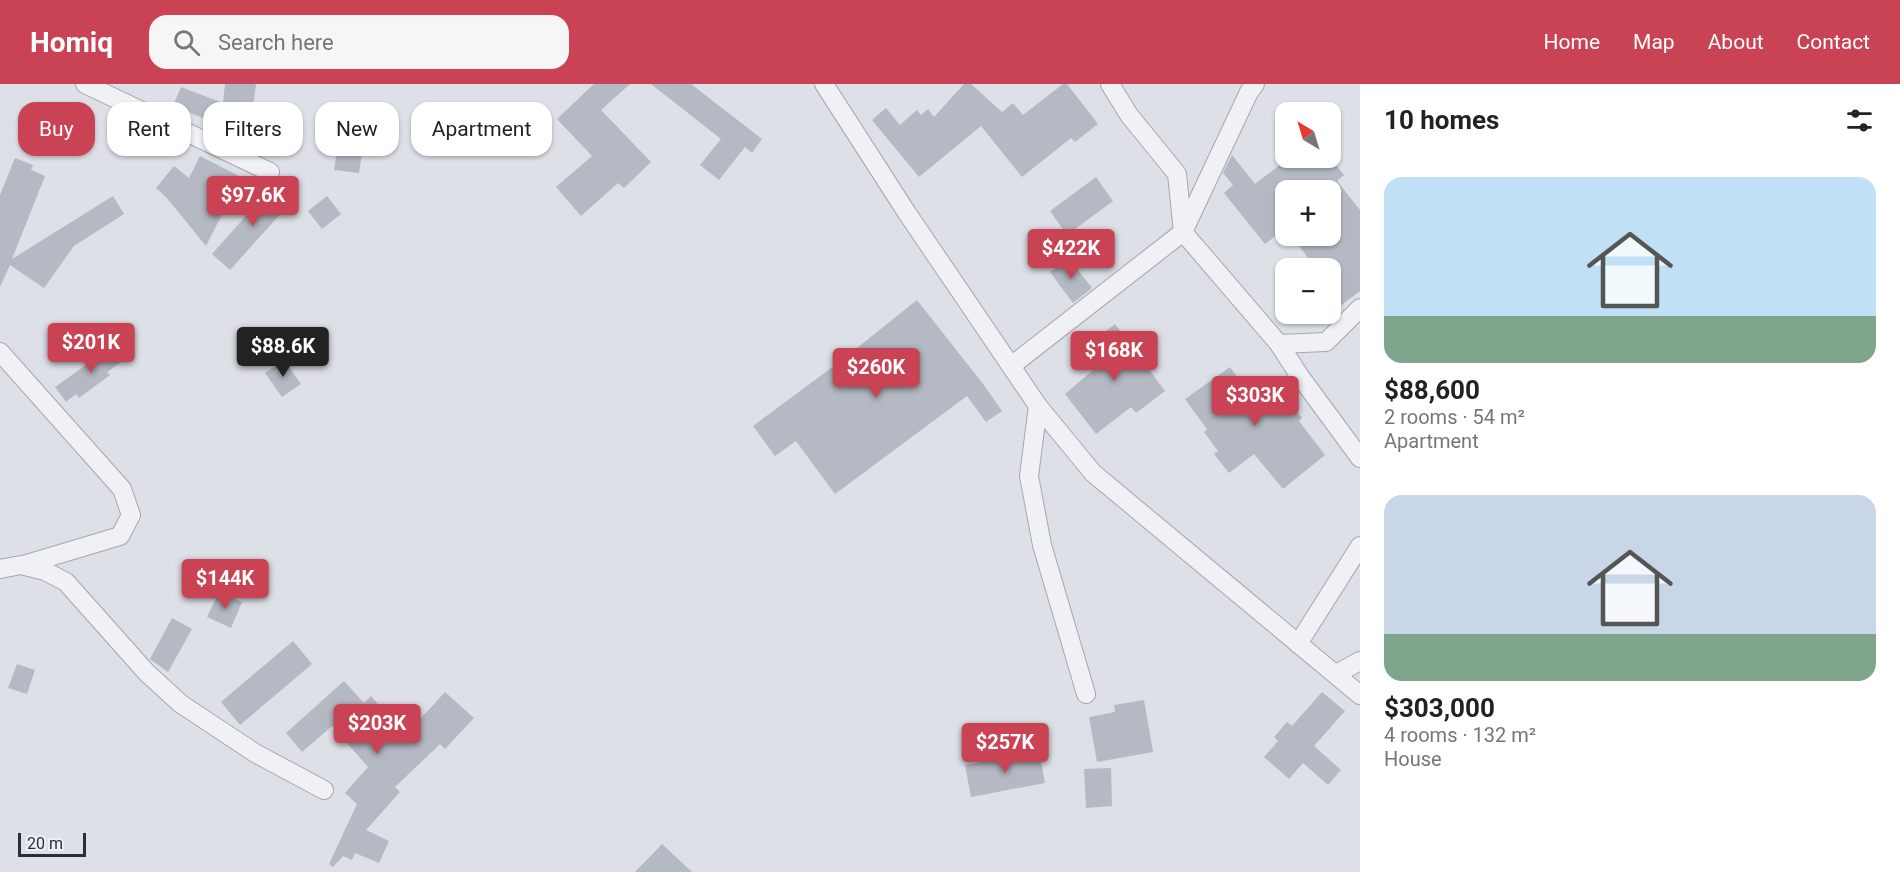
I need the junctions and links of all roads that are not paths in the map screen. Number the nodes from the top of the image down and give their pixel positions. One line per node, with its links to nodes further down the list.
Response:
1 (85, 84): 5 (street)
2 (824, 84): 10 (street)
3 (1110, 84): 6 (street)
4 (1255, 84): 6 (street)
5 (270, 172)
6 (1183, 232): 8 (street); 10 (street)
7 (1360, 308): 8 (street)
8 (1279, 344): 12 (street)
9 (0, 352): 14 (street)
10 (1011, 366): 11 (street)
11 (1038, 406): 16 (street); 19 (street)
12 (1360, 458)
13 (1360, 546): 16 (street)
14 (21, 565): 15 (street); 21 (street)
15 (0, 568)
16 (1298, 644): 18 (street)
17 (1360, 661): 18 (street)
18 (1336, 674): 20 (street)
19 (1086, 694)
20 (1360, 694)
21 (324, 790)

